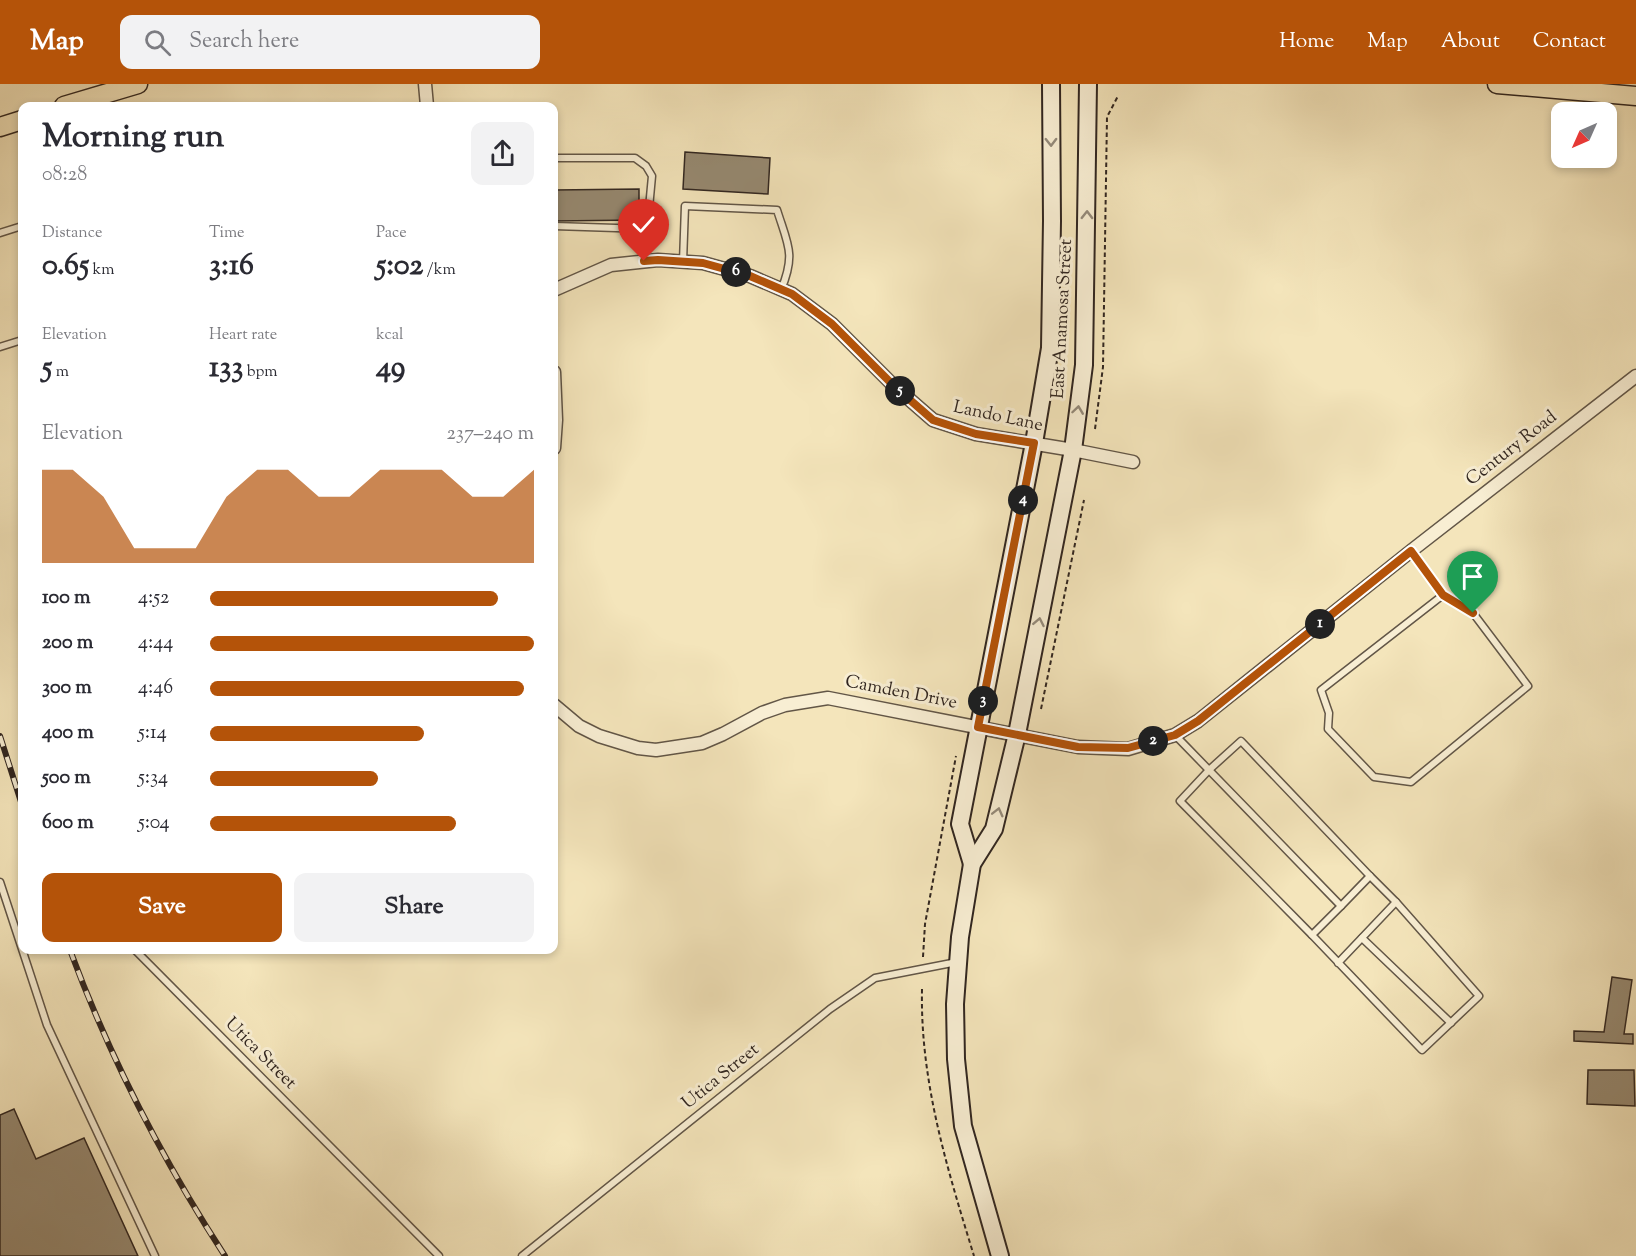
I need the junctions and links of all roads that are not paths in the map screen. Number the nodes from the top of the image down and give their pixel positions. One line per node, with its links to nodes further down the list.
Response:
1 (138, 84): 6 (main road)
2 (425, 84): 9 (street)
3 (1051, 84): 24 (main road, East Anamosa Street, one-way to 24)
4 (1088, 84): 25 (main road, East Anamosa Street, one-way to 4)
5 (1497, 84): 7 (main road)
6 (101, 89): 8 (main road)
7 (1636, 96)
8 (73, 102)
9 (427, 102)
10 (18, 121): 11 (main road)
11 (0, 127)
12 (558, 158): 15 (lane)
13 (558, 226): 15 (lane)
14 (18, 227): 16 (lane)
15 (647, 229): 17 (lane)
16 (0, 233)
17 (644, 261): 18 (street, Lando Lane); 19 (street, Lando Lane)
18 (683, 262): 20 (street, Lando Lane); 20 (lane)
19 (558, 288)
20 (781, 290): 24 (street, Lando Lane)
21 (18, 341): 22 (lane)
22 (0, 347)
23 (1636, 376): 27 (street, Century Road)
24 (1034, 443): 25 (street, Lando Lane); 30 (main road, East Anamosa Street)
25 (1073, 450): 26 (street, Lando Lane); 31 (main road, East Anamosa Street, one-way to 25)
26 (1133, 462)
27 (1411, 551): 28 (lane); 32 (street, Camden Drive)
28 (1443, 595): 28 (lane)
29 (558, 708): 30 (street, Camden Drive)
30 (978, 727): 31 (street, Camden Drive); 34 (main road, East Anamosa Street)
31 (1017, 735): 32 (street, Camden Drive); 34 (main road, East Anamosa Street, one-way to 31)
32 (1175, 735): 33 (lane)
33 (1209, 770): 35 (lane); 38 (lane); 39 (lane)
34 (972, 864): 44 (main road, East Anamosa Street)
35 (1370, 876): 37 (lane); 38 (lane)
36 (0, 882): 40 (lane)
37 (1396, 902): 41 (lane); 46 (lane)
38 (1341, 906): 39 (lane)
39 (1312, 935): 45 (lane)
40 (18, 937)
41 (1362, 938): 45 (lane); 46 (lane)
42 (24, 954): 47 (lane)
43 (139, 954): 48 (lane, Utica Street)
44 (958, 962): 49 (lane, Utica Street); 50 (main road, East Anamosa Street)
45 (1338, 963): 46 (lane)
46 (1451, 1023)
47 (155, 1256)
48 (439, 1256)
49 (522, 1256)
50 (1000, 1256)

